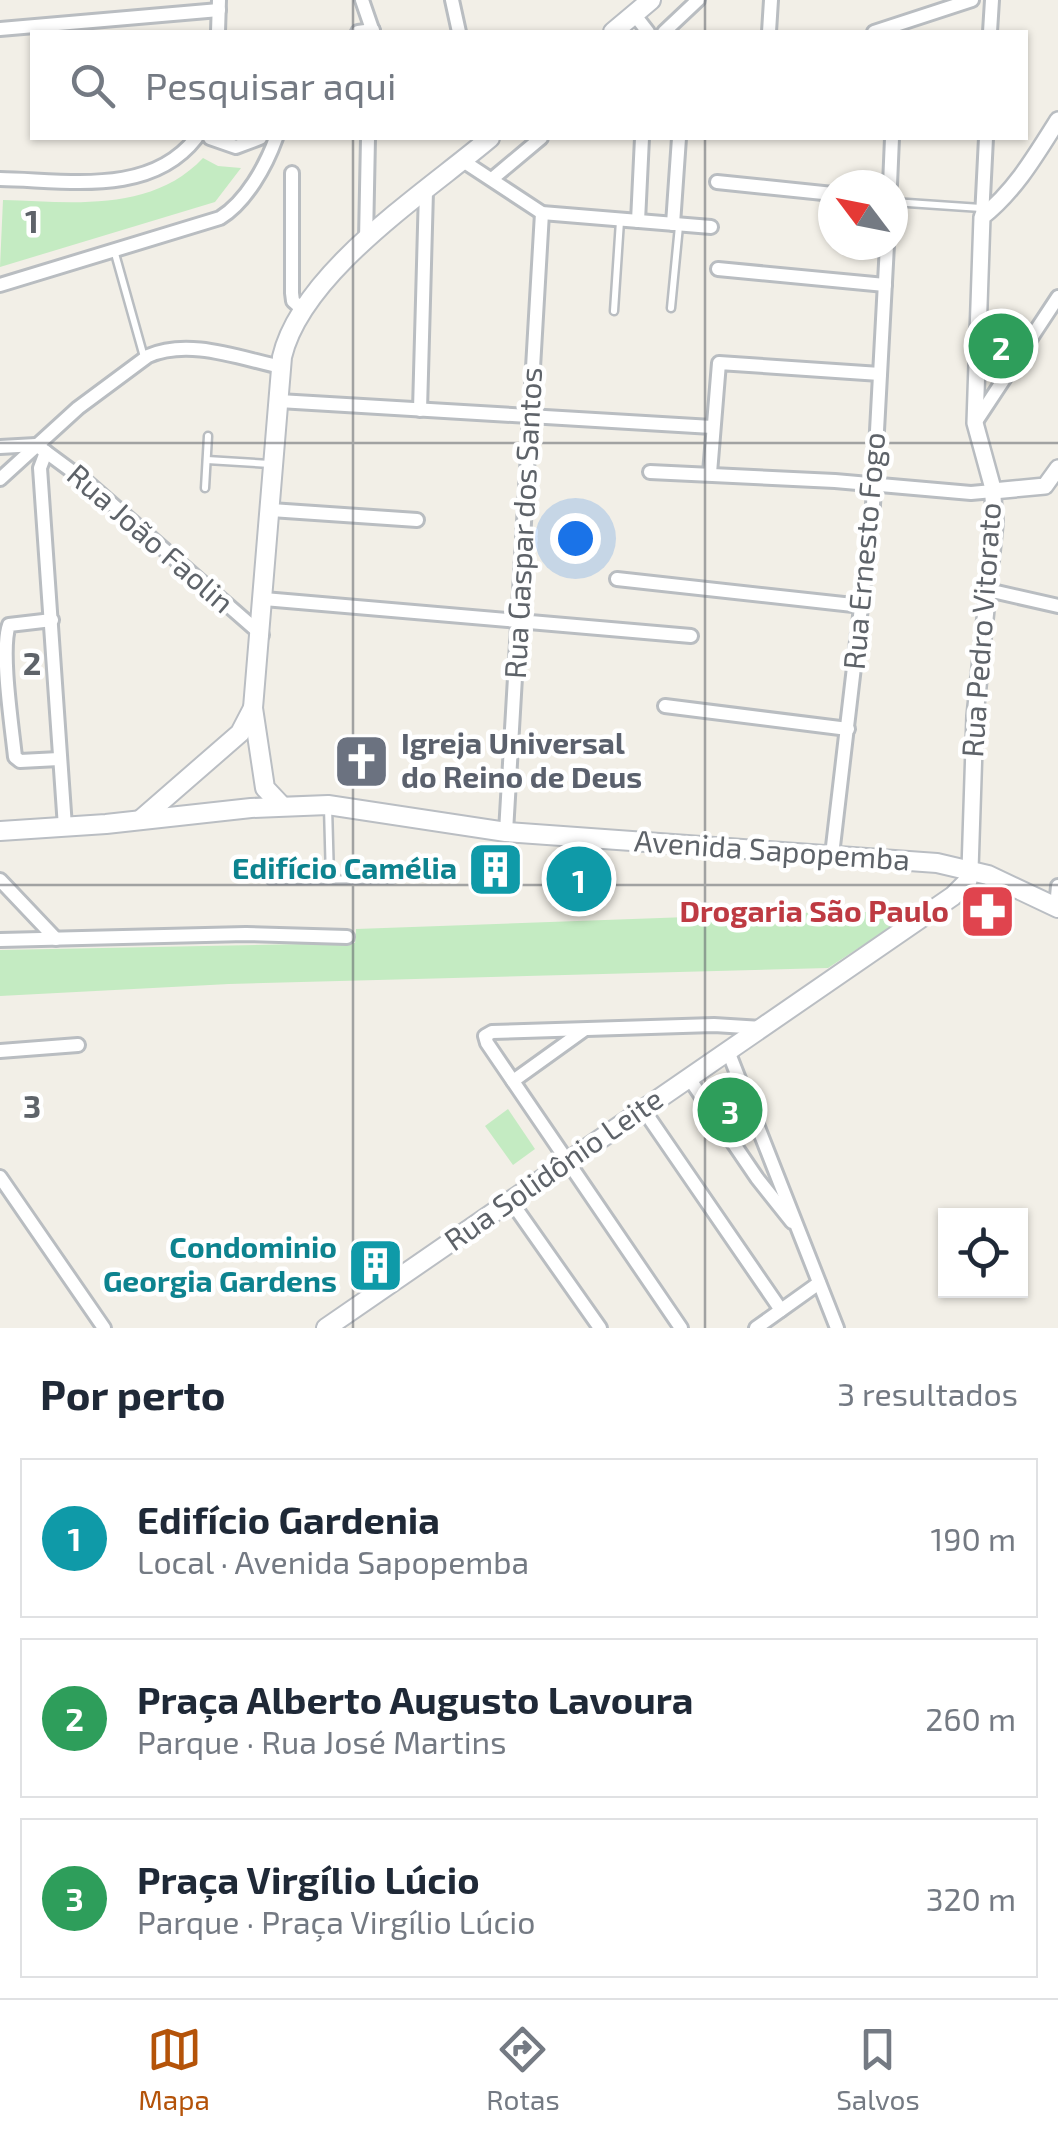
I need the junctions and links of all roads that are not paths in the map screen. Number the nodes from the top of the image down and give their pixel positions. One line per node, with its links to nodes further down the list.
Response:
1 (452, 0): 15 (street)
2 (652, 0): 9 (main road)
3 (698, 0): 10 (street)
4 (771, 0): 20 (street)
5 (972, 0): 12 (street)
6 (992, 0): 21 (street)
7 (367, 4): 14 (street)
8 (219, 5): 11 (street); 13 (street)
9 (634, 14): 16 (main road); 17 (street)
10 (684, 15): 18 (street); 19 (street)
11 (0, 29)
12 (898, 29)
13 (218, 30)
14 (373, 30)
15 (459, 30)
16 (615, 30)
17 (646, 30)
18 (666, 30)
19 (684, 30)
20 (769, 30)
21 (990, 30)
22 (1058, 120): 43 (street)
23 (194, 140): 37 (street)
24 (216, 140): 25 (street)
25 (255, 140)
26 (275, 140): 50 (street)
27 (370, 140): 49 (street)
28 (488, 140): 34 (main road)
29 (538, 140): 38 (street)
30 (642, 140): 46 (street)
31 (679, 140): 47 (street)
32 (892, 140): 35 (street)
33 (986, 140): 43 (street)
34 (463, 160): 38 (street); 40 (main road)
35 (891, 170)
36 (292, 173): 57 (street)
37 (0, 179)
38 (492, 179): 44 (street)
39 (717, 182): 41 (street)
40 (426, 191): 49 (main road); 63 (street)
41 (818, 192)
42 (908, 204): 43 (lane)
43 (982, 213): 65 (street, Rua Pedro Vitorato)
44 (542, 214): 45 (street); 64 (street, Rua Gaspar dos Santos)
45 (620, 220): 46 (street); 58 (lane)
46 (638, 222): 47 (street)
47 (676, 224): 48 (street); 56 (lane)
48 (711, 226)
49 (366, 240): 57 (main road)
50 (114, 250): 54 (street); 59 (lane)
51 (886, 260): 53 (street, Rua Ernesto Fogo)
52 (718, 269): 53 (street)
53 (885, 284): 61 (street, Rua Ernesto Fogo)
54 (0, 285)
55 (1058, 296): 65 (street)
56 (671, 308)
57 (302, 310): 60 (main road)
58 (614, 311)
59 (144, 358): 60 (street); 69 (street)
60 (281, 367): 62 (main road)
61 (880, 374): 66 (street); 76 (street, Rua Ernesto Fogo)
62 (279, 401): 63 (street); 71 (main road)
63 (420, 410): 64 (street)
64 (530, 414): 66 (street); 88 (street, Rua Gaspar dos Santos)
65 (975, 423): 79 (street, Rua Pedro Vitorato)
66 (712, 426): 74 (street)
67 (208, 436): 70 (lane)
68 (0, 446): 69 (street)
69 (41, 448): 75 (street); 87 (street); 89 (street, Rua João Faolin)
70 (206, 460): 71 (lane); 78 (lane)
71 (274, 465): 80 (main road)
72 (1058, 468): 77 (street)
73 (650, 472): 74 (street)
74 (710, 473): 76 (street)
75 (0, 479)
76 (874, 484): 79 (street); 85 (street, Rua Ernesto Fogo)
77 (1052, 486): 79 (street)
78 (204, 488)
79 (992, 491): 83 (street, Rua Pedro Vitorato)
80 (271, 510): 81 (street); 84 (main road)
81 (417, 520)
82 (617, 578): 85 (street)
83 (988, 590): 86 (street); 108 (street, Rua Pedro Vitorato)
84 (264, 598): 88 (street); 89 (main road)
85 (862, 606): 93 (street, Rua Ernesto Fogo)
86 (1058, 606)
87 (52, 620): 96 (street); 96 (street)
88 (519, 622): 90 (street); 106 (street, Rua Gaspar dos Santos)
89 (262, 635): 92 (main road)
90 (690, 636)
91 (665, 706): 93 (street)
92 (254, 708): 94 (main road); 95 (main road)
93 (848, 729): 107 (street, Rua Ernesto Fogo)
94 (234, 740): 95 (main road); 98 (main road)
95 (259, 745): 97 (main road)
96 (59, 759): 104 (street)
97 (266, 788): 99 (main road); 101 (main road)
98 (171, 792): 102 (main road); 103 (main road)
99 (282, 806): 100 (main road, Avenida Sapopemba); 101 (main road, Avenida Sapopemba)
100 (328, 806): 106 (main road, Avenida Sapopemba); 111 (lane)
101 (251, 808): 102 (main road, Avenida Sapopemba)
102 (180, 816): 103 (main road, Avenida Sapopemba)
103 (140, 820): 104 (main road, Avenida Sapopemba)
104 (66, 827): 105 (main road, Avenida Sapopemba)
105 (0, 831)
106 (506, 832): 107 (main road, Avenida Sapopemba)
107 (832, 856): 108 (main road, Avenida Sapopemba)
108 (970, 870): 114 (main road, Avenida Sapopemba); 118 (main road, Rua Solidônio Leite)
109 (0, 880): 116 (street)
110 (270, 880): 111 (lane)
111 (330, 880): 112 (lane)
112 (393, 880)
113 (1058, 886): 114 (street)
114 (1057, 909)
115 (348, 937): 116 (street)
116 (56, 938): 117 (street)
117 (0, 940)
118 (762, 1028): 119 (street); 122 (main road, Rua Solidônio Leite)
119 (584, 1030): 124 (street); 124 (street)
120 (78, 1045): 121 (street)
121 (0, 1050)
122 (728, 1051): 123 (main road, Rua Solidônio Leite); 129 (street)
123 (688, 1078): 125 (main road, Rua Solidônio Leite); 129 (street)
124 (513, 1081): 126 (street)
125 (643, 1109): 126 (main road, Rua Solidônio Leite); 131 (street)
126 (567, 1160): 128 (main road, Rua Solidônio Leite); 135 (street)
127 (0, 1177): 132 (street)
128 (510, 1200): 133 (main road, Rua Solidônio Leite); 134 (street)
129 (799, 1232): 130 (street)
130 (819, 1283): 131 (street); 137 (street)
131 (781, 1310): 136 (street)
132 (104, 1328)
133 (326, 1328)
134 (600, 1328)
135 (681, 1328)
136 (756, 1328)
137 (836, 1328)

